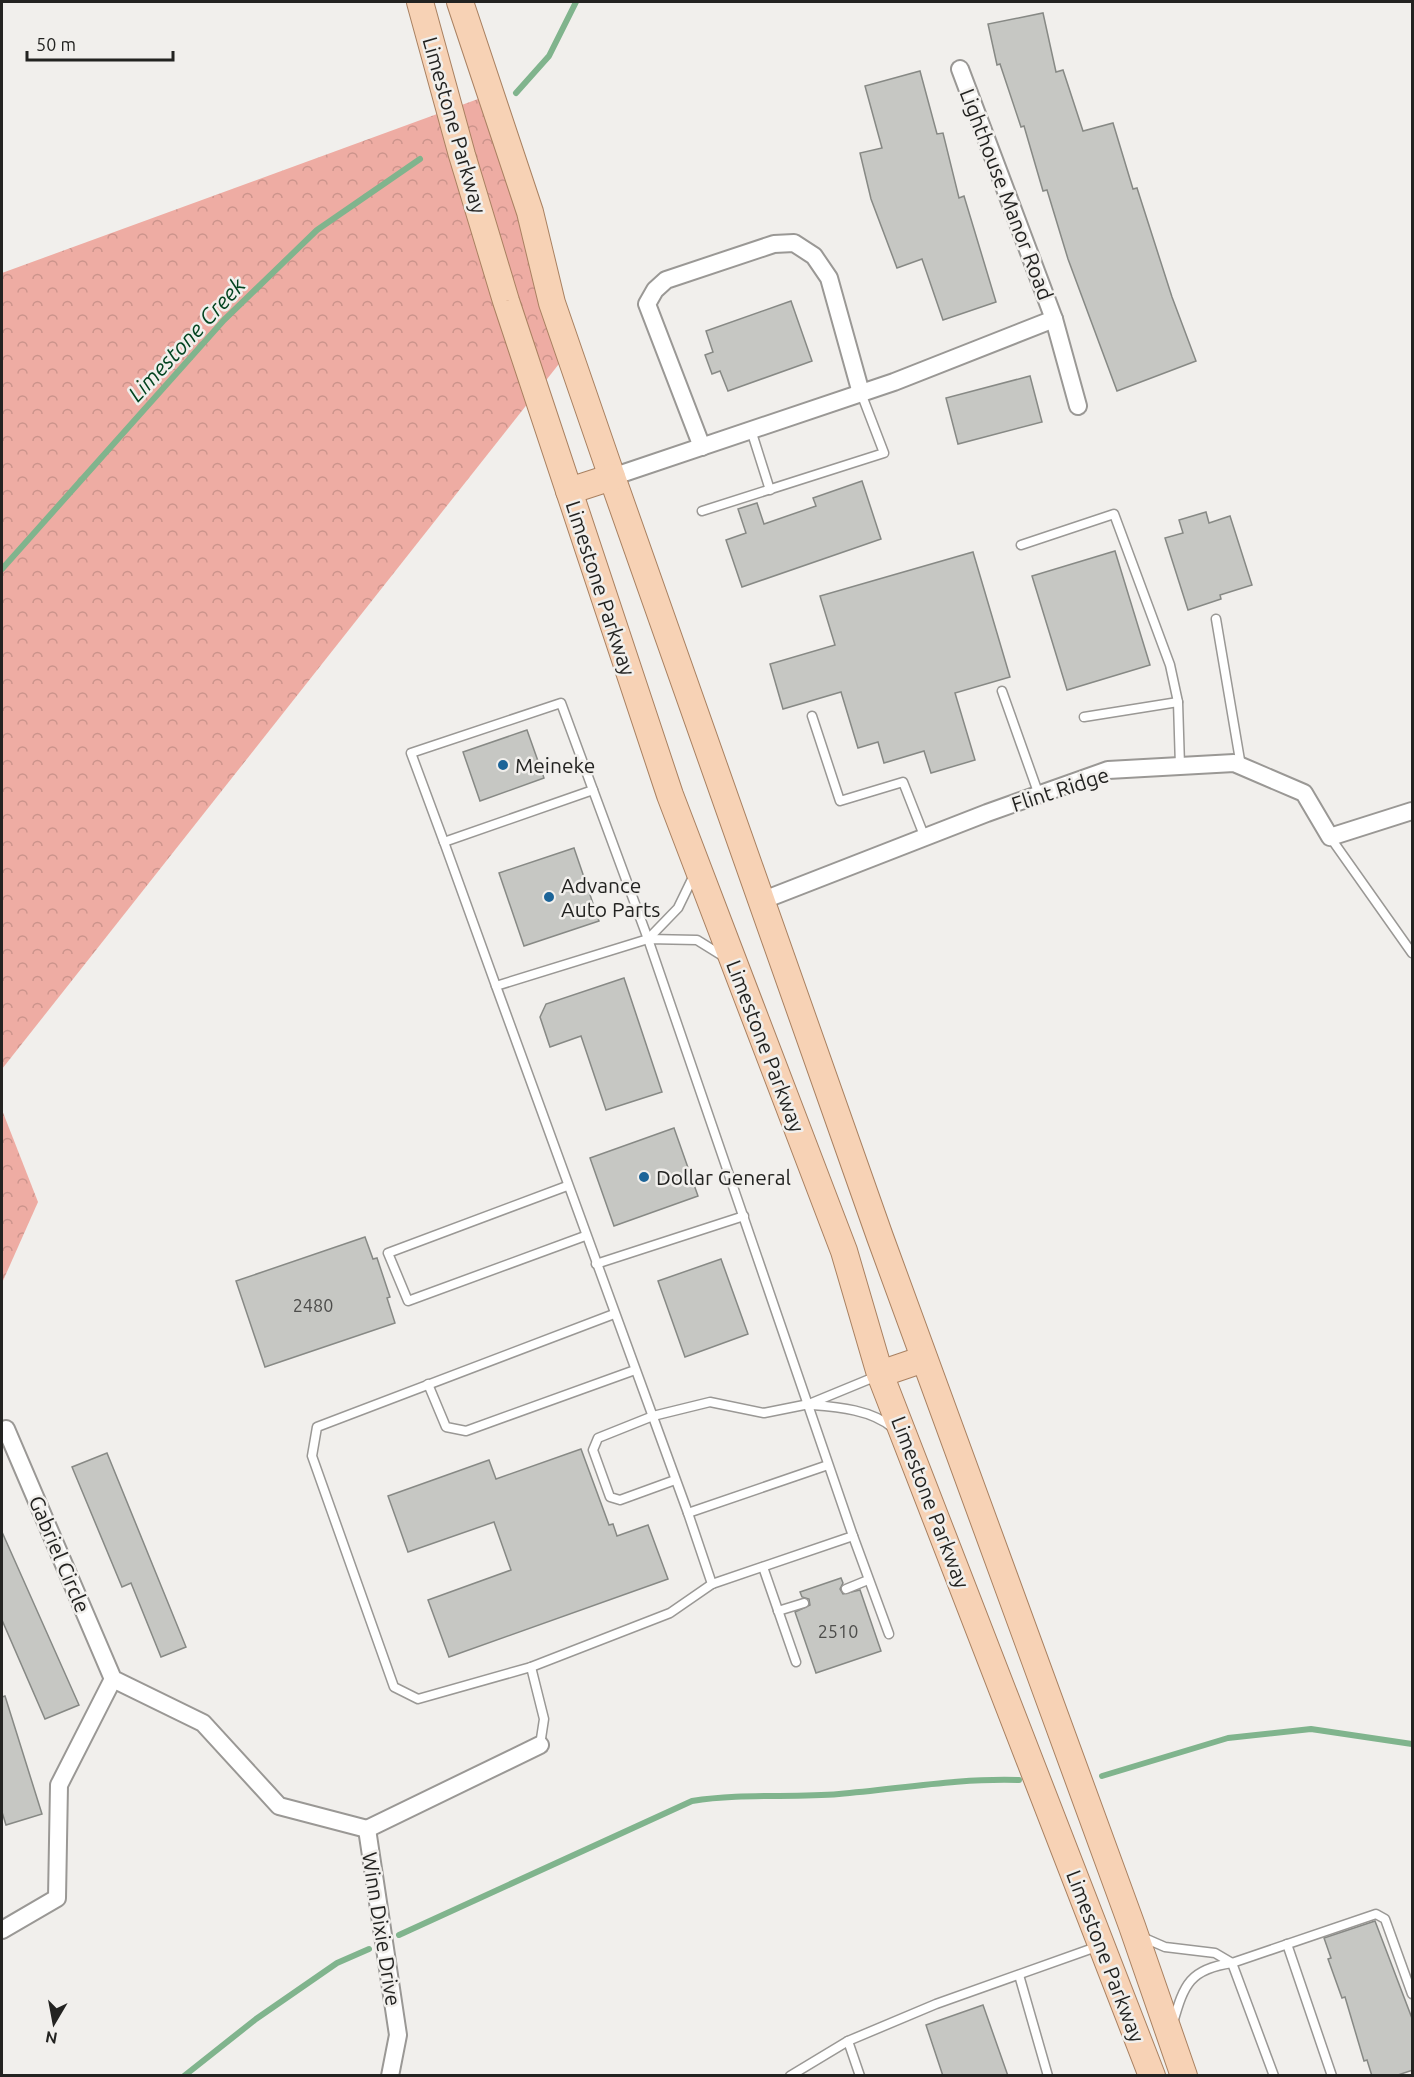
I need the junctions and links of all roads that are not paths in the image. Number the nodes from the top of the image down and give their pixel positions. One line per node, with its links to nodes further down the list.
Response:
1 (420, 2): 11 (main road, Limestone Parkway)
2 (460, 2): 9 (main road, Limestone Parkway)
3 (960, 69): 4 (street, Lighthouse Manor Road)
4 (1054, 319): 5 (street, Lighthouse Manor Road); 6 (street, Lighthouse Manor Road)
5 (861, 393): 7 (street, Lighthouse Manor Road); 8 (street); 10 (lane)
6 (1078, 406)
7 (751, 430): 8 (street, Lighthouse Manor Road); 10 (lane)
8 (702, 447): 9 (street, Lighthouse Manor Road)
9 (612, 477): 11 (main road); 28 (main road, Limestone Parkway)
10 (770, 490): 12 (lane)
11 (569, 491): 27 (main road, Limestone Parkway)
12 (702, 511)
13 (1021, 545): 16 (lane)
14 (1216, 619): 20 (lane)
15 (1002, 691): 22 (lane)
16 (1178, 702): 18 (lane); 19 (lane)
17 (812, 716): 25 (lane)
18 (1084, 717)
19 (1180, 766): 20 (street, Flint Ridge); 22 (street, Flint Ridge)
20 (1241, 767): 24 (street, Flint Ridge)
21 (592, 790): 26 (lane); 26 (lane); 29 (lane)
22 (1039, 795): 25 (street, Flint Ridge)
23 (1413, 811): 24 (street)
24 (1330, 837): 30 (lane)
25 (925, 838): 28 (street, Flint Ridge)
26 (444, 843): 32 (lane)
27 (697, 867): 29 (lane); 31 (main road, Limestone Parkway)
28 (761, 901): 38 (main road, Limestone Parkway)
29 (648, 939): 31 (lane); 32 (lane); 34 (lane)
30 (1413, 953)
31 (734, 963): 40 (main road, Limestone Parkway)
32 (496, 986): 33 (lane)
33 (567, 1186): 35 (lane); 35 (lane)
34 (744, 1216): 36 (lane); 42 (lane)
35 (585, 1236): 36 (lane)
36 (596, 1264): 37 (lane)
37 (614, 1314): 39 (lane); 41 (lane)
38 (924, 1359): 40 (main road); 63 (main road, Limestone Parkway)
39 (635, 1370): 41 (lane); 43 (lane)
40 (880, 1374): 42 (lane); 45 (main road, Limestone Parkway)
41 (428, 1384): 58 (lane)
42 (808, 1404): 43 (lane); 45 (lane); 46 (lane)
43 (653, 1416): 47 (lane); 47 (lane)
44 (6, 1429): 59 (street, Gabriel Circle)
45 (907, 1440): 65 (main road, Limestone Parkway)
46 (828, 1465): 48 (lane); 49 (lane)
47 (675, 1480): 48 (lane)
48 (688, 1513): 52 (lane)
49 (853, 1536): 50 (lane); 51 (lane)
50 (764, 1568): 52 (lane); 55 (lane)
51 (868, 1580): 53 (lane); 56 (lane)
52 (712, 1584): 58 (lane)
53 (846, 1588)
54 (804, 1603): 55 (lane)
55 (778, 1611): 57 (lane)
56 (889, 1634)
57 (796, 1662)
58 (531, 1667): 60 (lane)
59 (113, 1679): 61 (street); 62 (street)
60 (540, 1745): 61 (street, Winn Dixie Drive)
61 (366, 1829): 71 (street, Winn Dixie Drive)
62 (2, 1930)
63 (1135, 1934): 66 (lane); 69 (main road, Limestone Parkway)
64 (1287, 1944): 66 (lane); 68 (lane); 78 (lane)
65 (1103, 1945): 67 (lane); 75 (main road, Limestone Parkway)
66 (1232, 1963): 69 (lane); 77 (lane)
67 (1019, 1975): 70 (lane); 74 (lane)
68 (1413, 1994)
69 (1170, 2035): 76 (main road, Limestone Parkway)
70 (848, 2041): 72 (lane); 73 (lane)
71 (390, 2076)
72 (790, 2076)
73 (860, 2076)
74 (1048, 2076)
75 (1152, 2076)
76 (1184, 2076)
77 (1274, 2076)
78 (1332, 2076)

